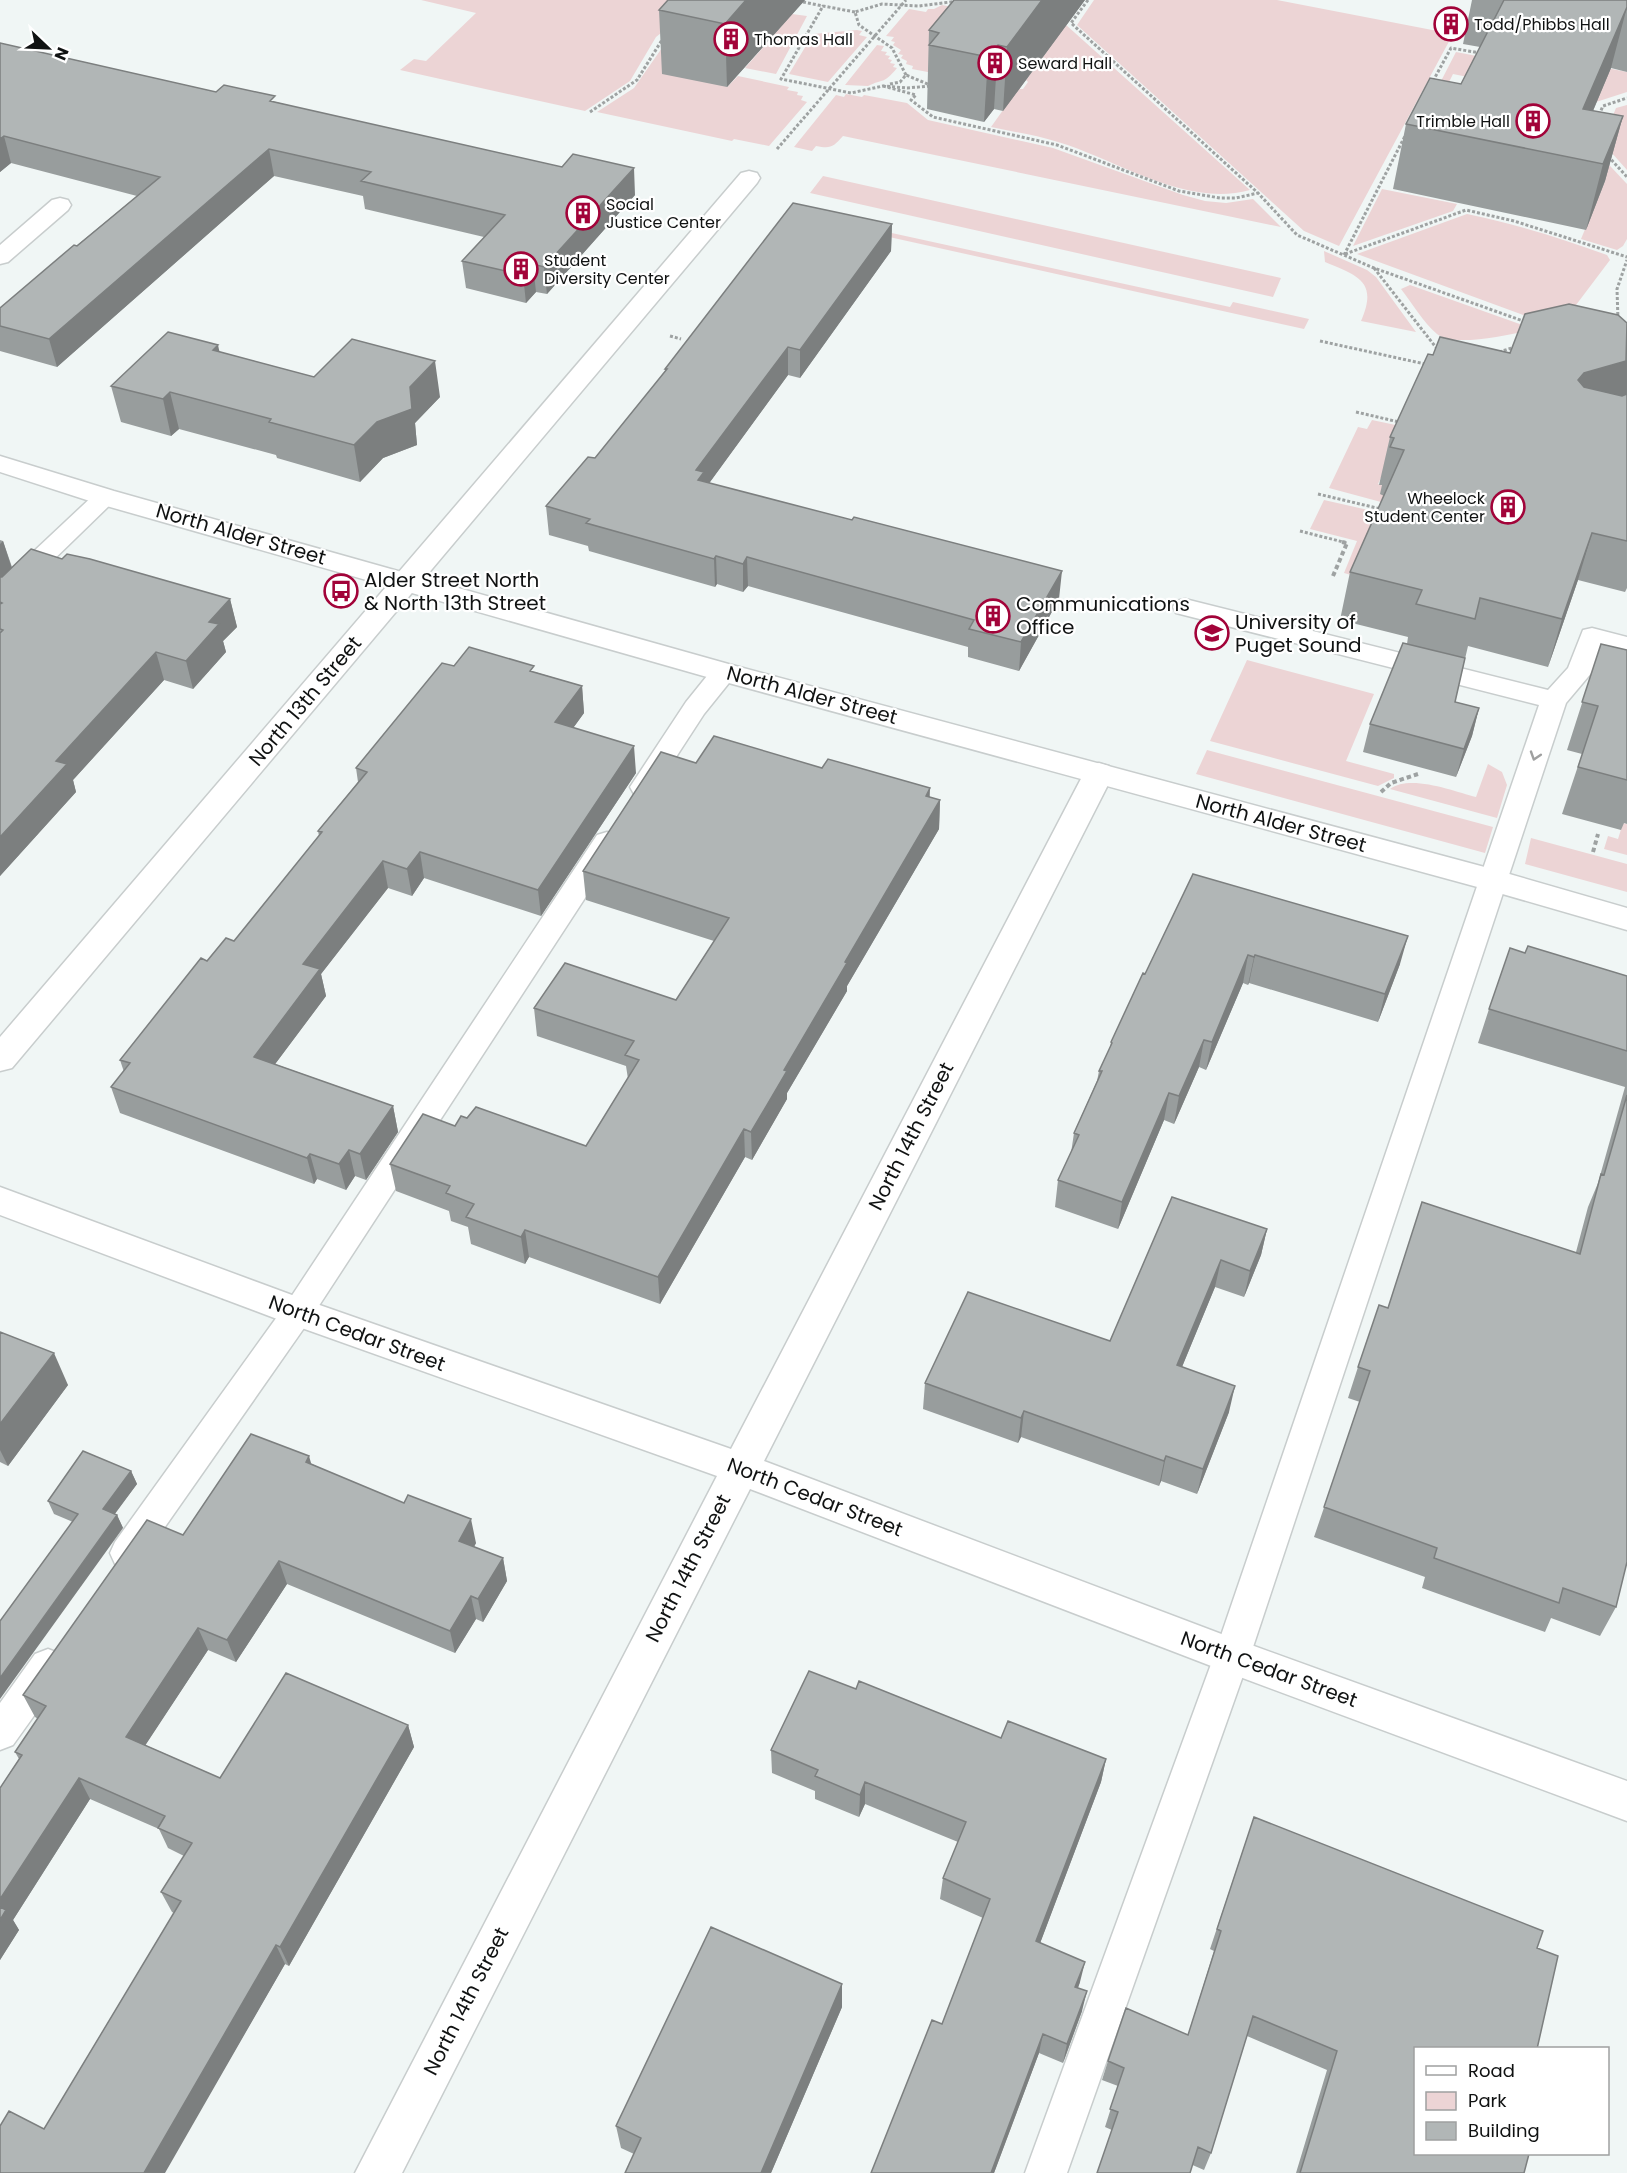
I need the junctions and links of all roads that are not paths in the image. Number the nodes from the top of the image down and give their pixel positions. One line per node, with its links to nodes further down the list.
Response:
1 (749, 178): 6 (street, North 13th Street)
2 (60, 205): 3 (street)
3 (0, 257)
4 (0, 464): 5 (street, North Alder Street)
5 (105, 497): 6 (street, North Alder Street); 7 (lane)
6 (408, 581): 10 (street, North Alder Street); 15 (street, North 13th Street)
7 (0, 597)
8 (1185, 607): 11 (lane)
9 (1627, 645): 11 (lane)
10 (724, 672): 12 (street, North Alder Street); 17 (lane)
11 (1554, 700): 13 (lane, one-way to 13)
12 (1099, 773): 13 (street, North Alder Street); 18 (street, North 14th Street)
13 (1492, 880): 14 (street, North Alder Street); 21 (lane)
14 (1627, 919)
15 (0, 1059)
16 (0, 1201): 17 (street, North Cedar Street)
17 (298, 1312): 18 (street, North Cedar Street); 19 (lane)
18 (739, 1468): 21 (street, North Cedar Street); 24 (street, North 14th Street)
19 (111, 1577)
20 (62, 1645): 22 (lane)
21 (1232, 1656): 23 (street, North Cedar Street); 25 (lane)
22 (0, 1733)
23 (1627, 1801)
24 (378, 2173)
25 (1046, 2173)

